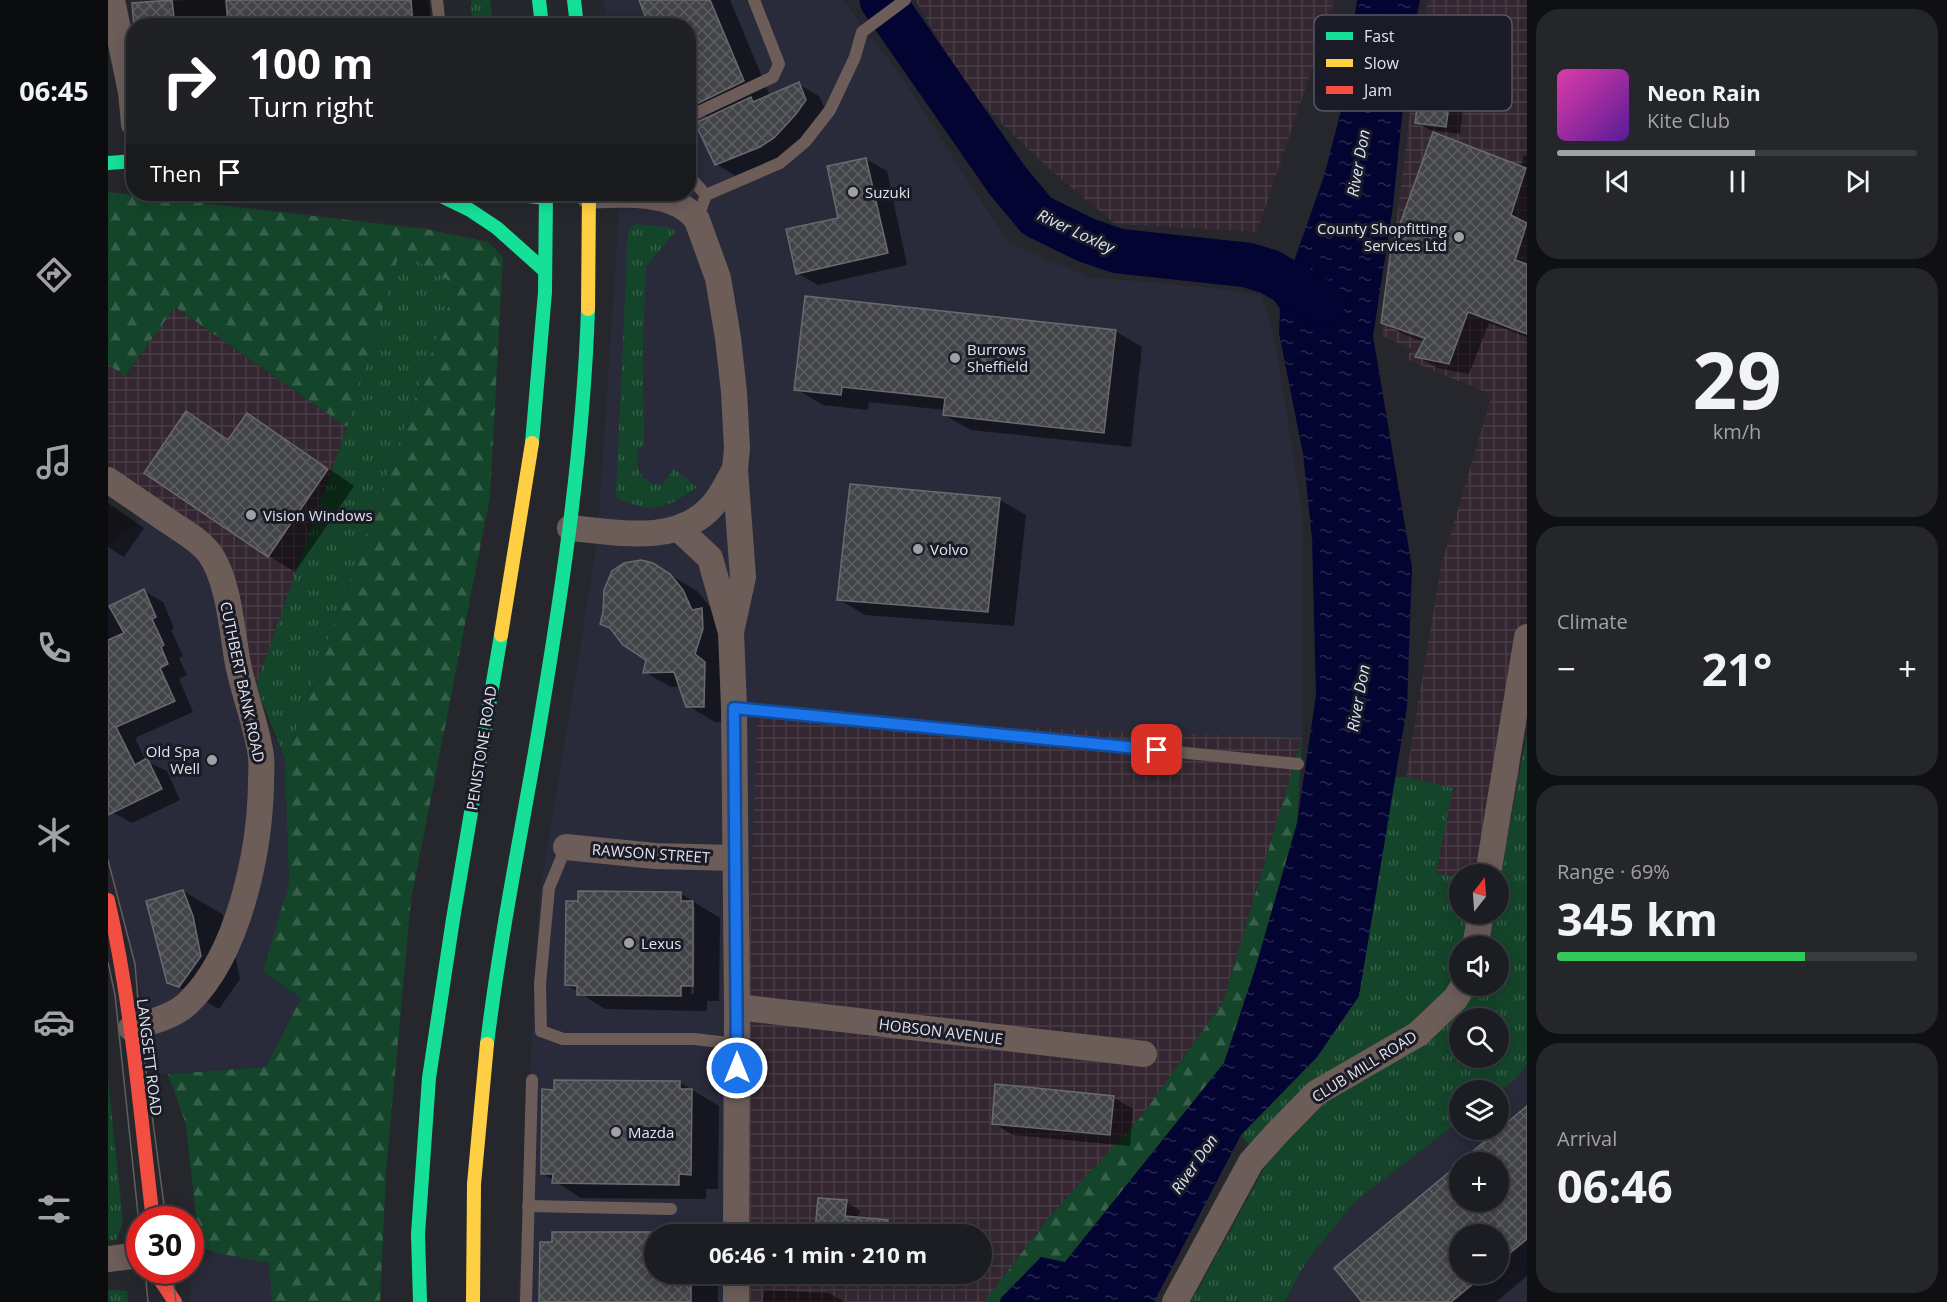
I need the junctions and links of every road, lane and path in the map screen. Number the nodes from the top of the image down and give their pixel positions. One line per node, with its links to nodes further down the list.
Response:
1 (112, 0): 10 (street)
2 (437, 0): 7 (lane)
3 (539, 0): 8 (main road)
4 (574, 0): 9 (main road)
5 (754, 0): 11 (lane)
6 (905, 0): 15 (lane)
7 (439, 18)
8 (541, 18)
9 (576, 18)
10 (126, 68)
11 (696, 113)
12 (126, 162): 13 (main road)
13 (108, 163)
14 (696, 184): 15 (lane)
15 (706, 195): 20 (lane)
16 (452, 201): 21 (main road)
17 (550, 201): 21 (main road, PENISTONE ROAD)
18 (586, 201): 26 (main road)
19 (663, 201): 20 (street)
20 (697, 220): 22 (street)
21 (544, 270): 24 (main road, PENISTONE ROAD)
22 (735, 470): 27 (street); 28 (street)
23 (108, 480): 38 (street, CUTHBERT BANK ROAD)
24 (527, 485): 25 (main road); 53 (main road, PENISTONE ROAD)
25 (540, 499)
26 (562, 521): 27 (street); 54 (main road)
27 (679, 529): 28 (street)
28 (731, 632): 30 (street)
29 (1527, 637): 34 (street)
30 (734, 708): 31 (lane); 33 (street)
31 (1298, 764)
32 (566, 847): 33 (street, RAWSON STREET); 39 (lane)
33 (735, 858): 37 (street)
34 (1490, 864)
35 (108, 900): 38 (main road, LANGSETT ROAD)
36 (1457, 996): 57 (street, CLUB MILL ROAD)
37 (737, 1007): 39 (street); 40 (street, HOBSON AVENUE)
38 (131, 1028): 42 (main road, LANGSETT ROAD)
39 (737, 1044): 45 (street)
40 (1144, 1054)
41 (532, 1080): 43 (lane)
42 (151, 1206)
43 (528, 1206): 44 (lane); 55 (lane)
44 (671, 1209)
45 (736, 1224)
46 (126, 1257): 47 (street)
47 (108, 1259)
48 (156, 1284): 51 (main road)
49 (165, 1284): 52 (main road)
50 (736, 1284): 56 (street)
51 (152, 1294)
52 (175, 1302)
53 (420, 1302)
54 (473, 1302)
55 (526, 1302)
56 (736, 1302)
57 (1175, 1302)

